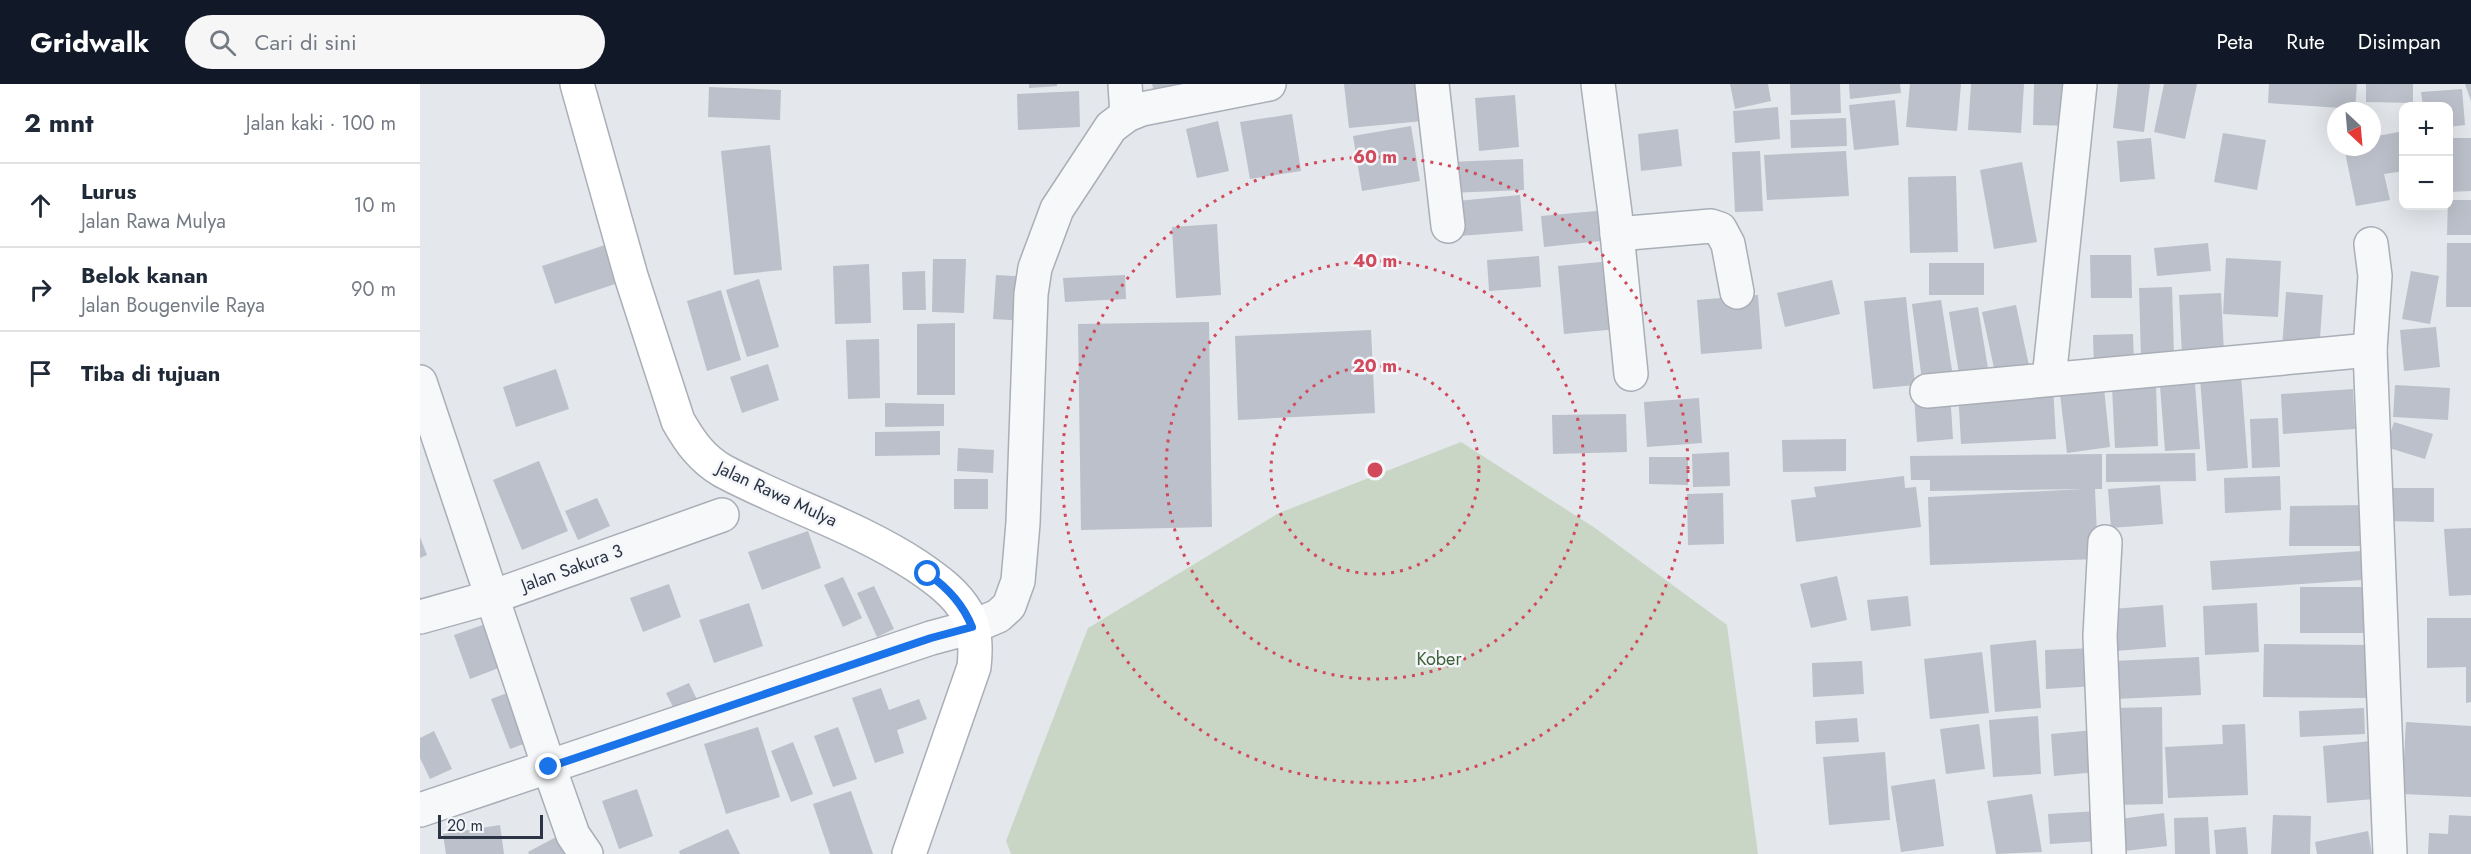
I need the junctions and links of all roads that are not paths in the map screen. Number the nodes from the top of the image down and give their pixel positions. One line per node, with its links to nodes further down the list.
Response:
1 (577, 84): 20 (main road, Jalan Rawa Mulya)
2 (1269, 84): 6 (street)
3 (1432, 84): 7 (street)
4 (1598, 84): 8 (street)
5 (2080, 84): 13 (street)
6 (1126, 100): 20 (street)
7 (1448, 226)
8 (1617, 234): 10 (street); 12 (street)
9 (2371, 244): 11 (street)
10 (1737, 292)
11 (2370, 350): 13 (street); 26 (street)
12 (1631, 374)
13 (2049, 379): 14 (street)
14 (1927, 391)
15 (422, 396): 18 (street)
16 (722, 515): 18 (street, Jalan Sakura 3)
17 (2105, 542): 25 (street)
18 (492, 597): 19 (street, Jalan Sakura 3); 21 (street)
19 (420, 617)
20 (972, 627): 21 (street); 24 (main road, Jalan Rawa Mulya)
21 (549, 767): 22 (street); 23 (street)
22 (420, 810)
23 (586, 854)
24 (909, 854)
25 (2109, 854)
26 (2390, 854)

